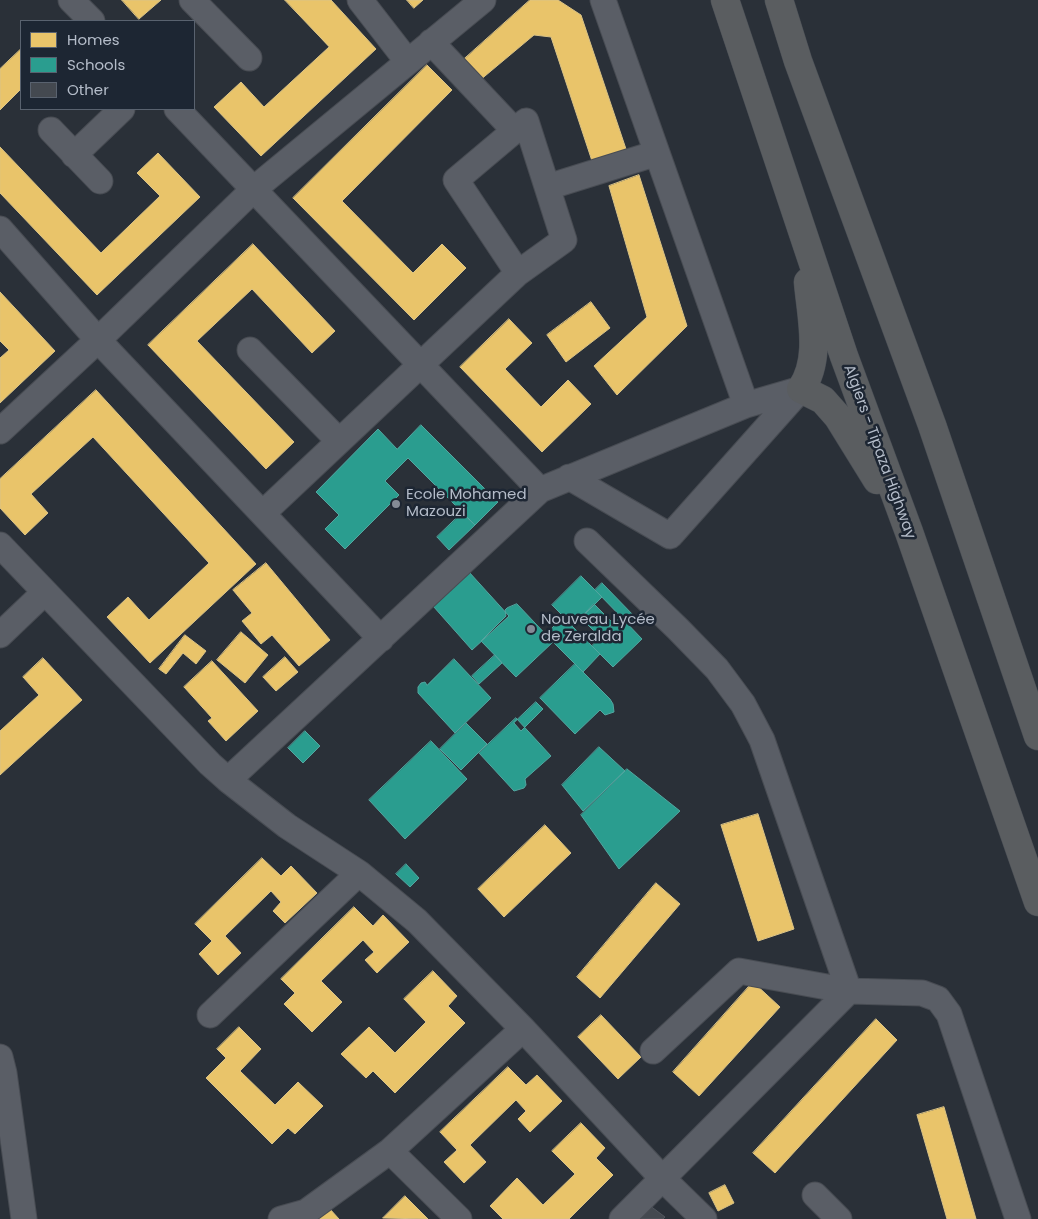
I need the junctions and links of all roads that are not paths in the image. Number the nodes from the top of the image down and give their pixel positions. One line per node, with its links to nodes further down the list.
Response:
1 (71, 0): 8 (street)
2 (360, 0): 11 (street)
3 (483, 0): 9 (street)
4 (603, 0): 16 (street)
5 (725, 0): 22 (highway, Algiers - Tipaza Highway)
6 (779, 0): 40 (highway)
7 (197, 13): 10 (street)
8 (91, 20)
9 (432, 42): 11 (street); 15 (street)
10 (249, 58)
11 (408, 62): 20 (street)
12 (121, 110): 17 (street)
13 (178, 110): 20 (street)
14 (51, 130): 17 (street)
15 (514, 130): 19 (street); 23 (street)
16 (657, 153): 19 (street); 28 (street)
17 (74, 154): 18 (street)
18 (100, 181)
19 (548, 187): 23 (street)
20 (254, 189): 24 (street); 26 (street)
21 (0, 229): 24 (street)
22 (804, 234): 27 (highway); 34 (highway, Algiers - Tipaza Highway)
23 (518, 273): 26 (street)
24 (98, 340): 29 (street); 33 (street)
25 (250, 350): 30 (street)
26 (421, 365): 30 (street); 32 (street)
27 (801, 389): 28 (street); 31 (street); 34 (highway)
28 (746, 405): 31 (street)
29 (0, 430)
30 (339, 441): 33 (street)
31 (569, 477): 32 (street)
32 (540, 490): 39 (street)
33 (262, 513): 39 (street)
34 (909, 532): 43 (highway, Algiers - Tipaza Highway)
35 (587, 541): 44 (street)
36 (0, 545): 37 (street)
37 (45, 592): 38 (street); 41 (street)
38 (0, 635)
39 (381, 638): 41 (street)
40 (1038, 736)
41 (228, 780): 42 (street)
42 (359, 873): 45 (street); 46 (street)
43 (1038, 902)
44 (849, 992): 47 (street); 50 (street); 58 (street)
45 (210, 1015)
46 (523, 1029): 49 (street); 50 (street)
47 (653, 1051)
48 (1, 1069): 53 (street)
49 (390, 1152): 52 (street); 54 (street)
50 (663, 1179): 55 (street); 56 (street)
51 (815, 1195): 57 (street)
52 (290, 1218)
53 (24, 1219)
54 (459, 1219)
55 (622, 1219)
56 (704, 1219)
57 (839, 1219)
58 (1018, 1219)

